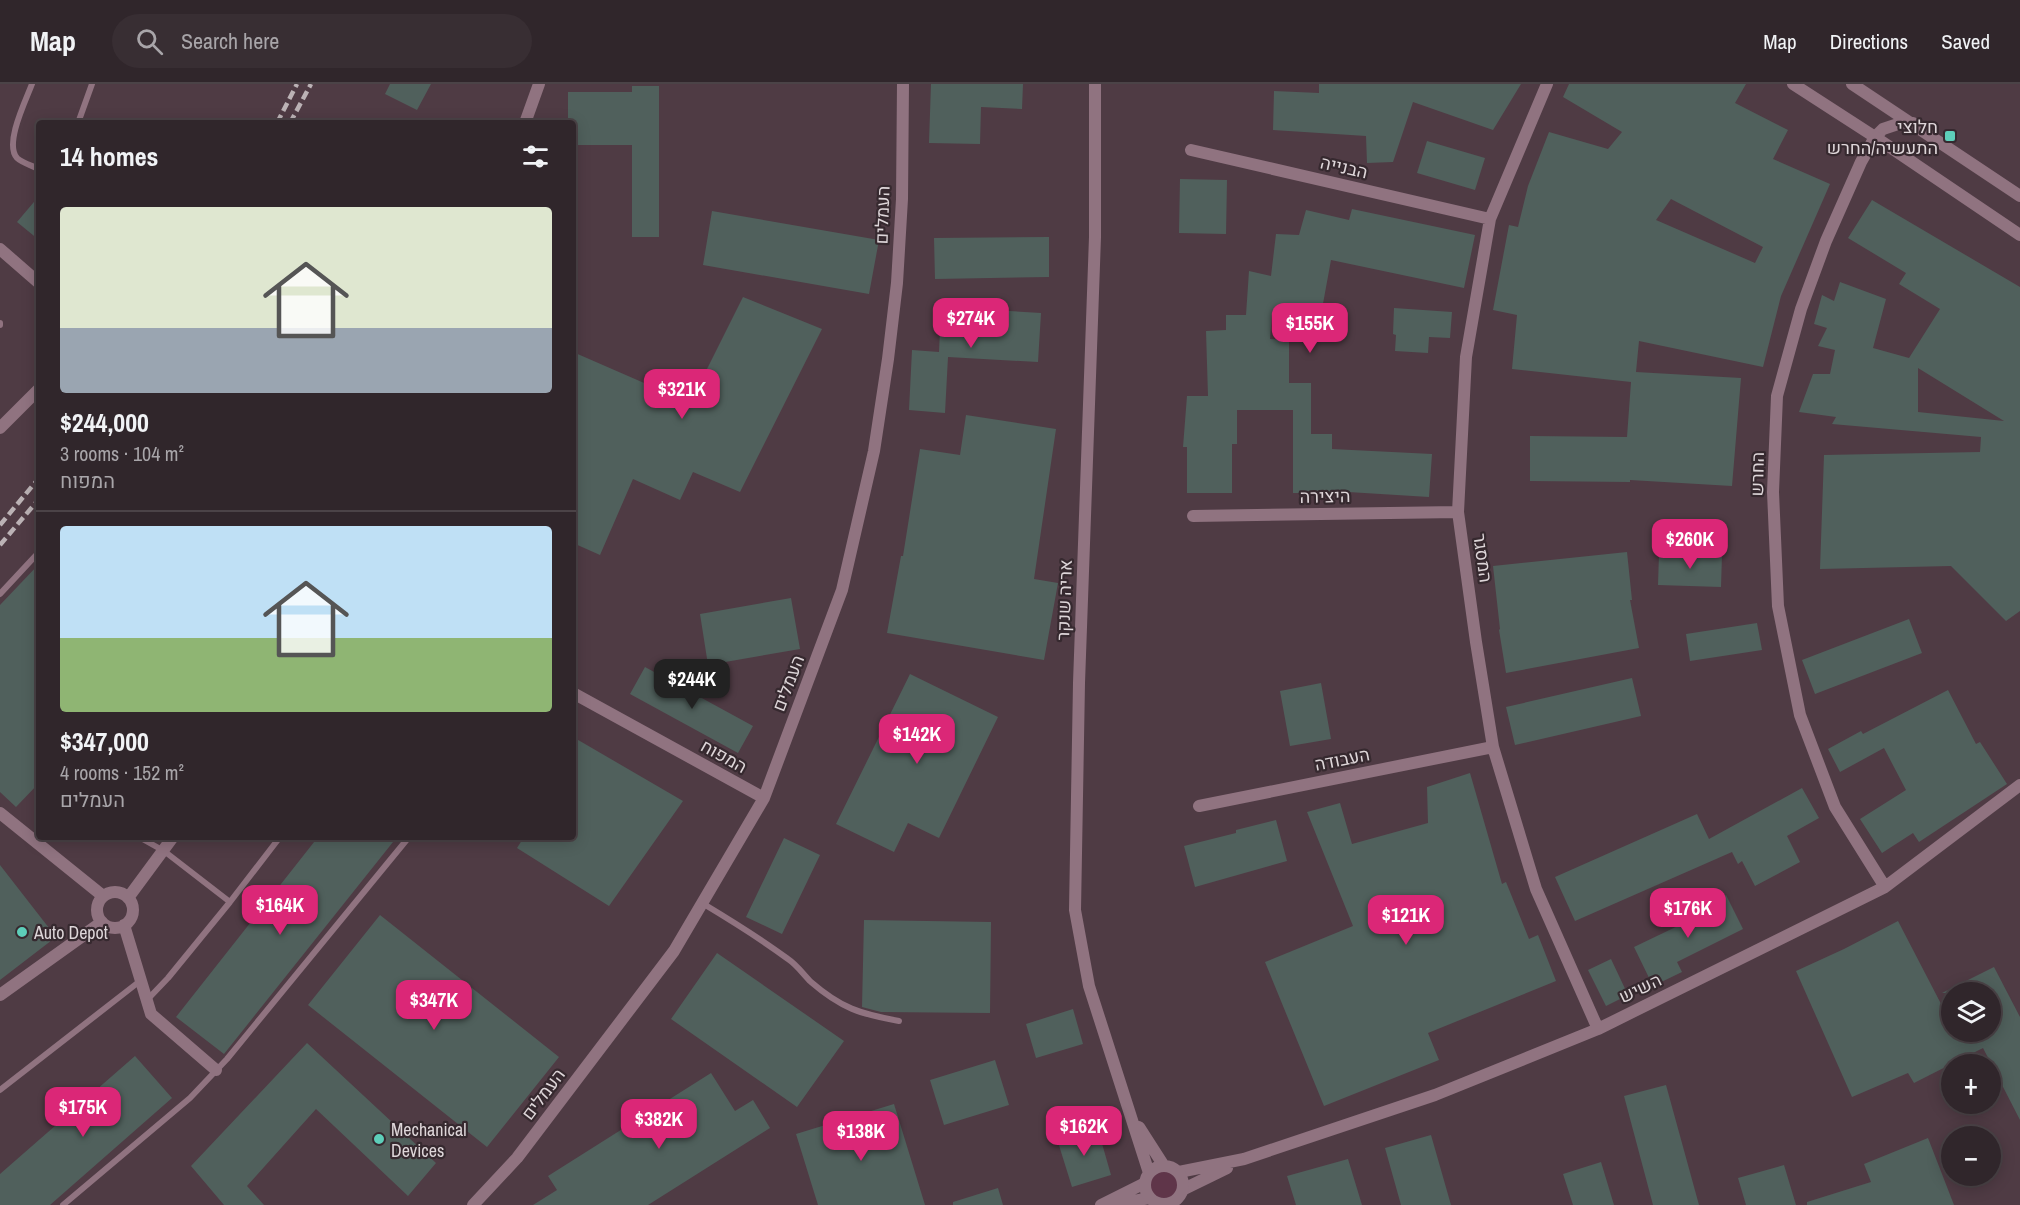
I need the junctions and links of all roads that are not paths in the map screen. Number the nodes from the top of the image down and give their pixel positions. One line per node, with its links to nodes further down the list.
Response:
1 (32, 84): 14 (lane)
2 (92, 84): 9 (lane)
3 (539, 84): 10 (street)
4 (903, 84): 29 (street, העמלים)
5 (1095, 84): 51 (street, אריה שנקר)
6 (1547, 84): 16 (street, המסגר)
7 (1793, 84): 12 (street)
8 (1852, 84): 11 (street)
9 (79, 120)
10 (526, 120)
11 (1913, 123): 12 (street); 15 (street)
12 (1875, 137): 17 (street); 37 (street, החרש)
13 (1191, 150): 16 (street, הבנייה)
14 (36, 168)
15 (2020, 196)
16 (1490, 219): 22 (street, המסגר)
17 (2020, 235)
18 (0, 249): 19 (street)
19 (36, 281)
20 (36, 392): 21 (street)
21 (0, 428)
22 (1458, 512): 23 (street, היצירה); 27 (street, המסגר)
23 (1193, 516)
24 (36, 555): 25 (lane)
25 (0, 594)
26 (576, 695): 29 (street, המפוח)
27 (1493, 747): 30 (street, העבודה); 48 (street, המסגר)
28 (2020, 785): 37 (street, השיש)
29 (764, 798): 41 (street, העמלים)
30 (1199, 806)
31 (0, 813): 38 (street)
32 (144, 840): 36 (lane)
33 (171, 840): 36 (street)
34 (278, 840): 40 (lane)
35 (407, 840): 49 (lane)
36 (164, 851): 39 (street); 40 (lane)
37 (1885, 886): 48 (street, השיש)
38 (103, 896): 39 (street); 42 (street)
39 (128, 898): 43 (street)
40 (230, 902): 46 (lane)
41 (702, 903): 47 (lane); 59 (street, העמלים)
42 (102, 922): 43 (street); 45 (street)
43 (124, 925): 44 (street)
44 (141, 981): 46 (street); 50 (lane)
45 (0, 996)
46 (147, 1000): 49 (street)
47 (898, 1021)
48 (1598, 1029): 52 (street, השיש)
49 (216, 1070): 58 (lane)
50 (0, 1090)
51 (1129, 1110): 53 (street, אריה שנקר); 55 (street, אריה שנקר)
52 (1244, 1159): 54 (street, השיש); 57 (street, השיש)
53 (1164, 1166): 54 (street); 55 (street)
54 (1179, 1172): 57 (street)
55 (1147, 1178): 56 (street); 60 (street)
56 (1149, 1198): 61 (street); 62 (street)
57 (1181, 1198): 62 (street)
58 (63, 1205)
59 (473, 1205)
60 (1101, 1205)
61 (1114, 1205)
62 (1164, 1205)

